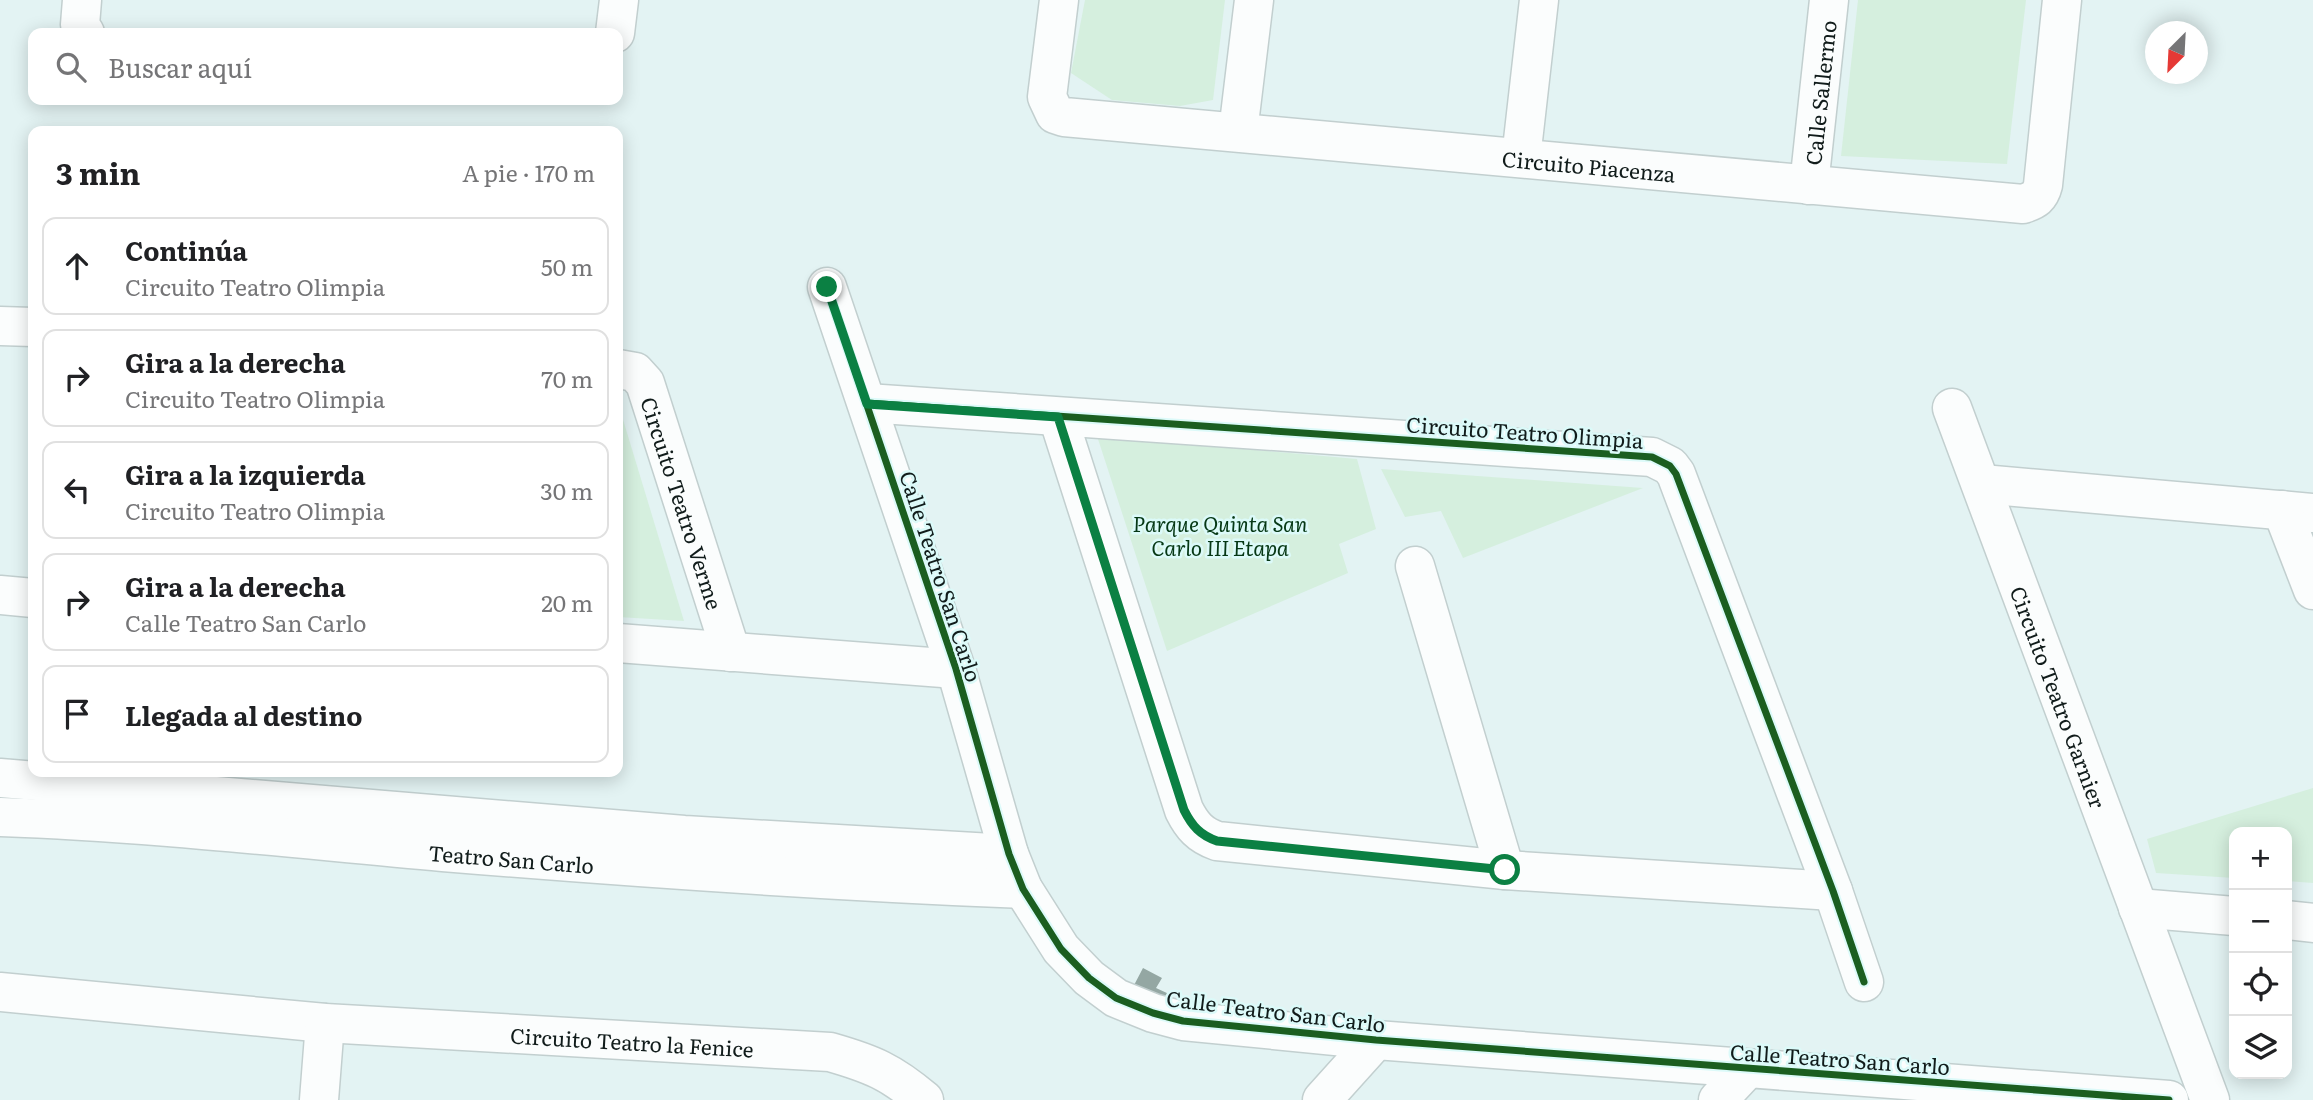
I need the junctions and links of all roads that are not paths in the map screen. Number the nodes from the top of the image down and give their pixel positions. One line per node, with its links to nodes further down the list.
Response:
1 (82, 0): 8 (street)
2 (619, 0): 9 (street)
3 (1059, 0): 10 (street, Circuito Piacenza)
4 (1254, 0): 10 (street)
5 (1539, 0): 11 (street)
6 (1829, 0): 12 (street, Calle Sallermo)
7 (2062, 0): 12 (street, Circuito Piacenza)
8 (82, 28)
9 (616, 28)
10 (1238, 132): 11 (street, Circuito Piacenza)
11 (1521, 158): 12 (street, Circuito Piacenza)
12 (1809, 185)
13 (827, 287): 17 (street, Calle Teatro San Carlo)
14 (0, 326): 15 (street)
15 (28, 327)
16 (623, 370): 27 (street, Circuito Teatro Verme)
17 (867, 404): 19 (street, Circuito Teatro Olimpia); 28 (street, Calle Teatro San Carlo)
18 (1952, 408): 20 (street, Circuito Teatro Garnier)
19 (1058, 417): 32 (street); 34 (street, Circuito Teatro Olimpia)
20 (1982, 484): 21 (street); 35 (street, Circuito Teatro Garnier)
21 (2297, 512): 23 (street)
22 (1415, 566): 32 (street)
23 (2313, 590)
24 (0, 595): 25 (street)
25 (28, 597)
26 (623, 643): 27 (street)
27 (731, 652): 28 (street)
28 (956, 669): 31 (street, Calle Teatro San Carlo)
29 (0, 778): 31 (street, Teatro San Carlo)
30 (0, 817): 33 (street, Teatro San Carlo)
31 (1009, 854): 33 (street, Calle Teatro San Carlo)
32 (1505, 870): 34 (street)
33 (1023, 889): 42 (street, Calle Teatro San Carlo)
34 (1833, 891): 39 (street, Circuito Teatro Olimpia)
35 (2138, 908): 36 (street); 49 (street, Circuito Teatro Garnier)
36 (2229, 916)
37 (2292, 921): 38 (street)
38 (2313, 923)
39 (1864, 982)
40 (0, 992): 41 (street, Circuito Teatro la Fenice)
41 (325, 1023): 44 (street); 45 (street, Circuito Teatro la Fenice)
42 (1377, 1040): 43 (street, Calle Teatro San Carlo); 46 (street)
43 (1747, 1069): 47 (street); 48 (street, Calle Teatro San Carlo)
44 (319, 1100)
45 (924, 1100)
46 (1322, 1100)
47 (1718, 1100)
48 (2169, 1100)
49 (2210, 1100)

